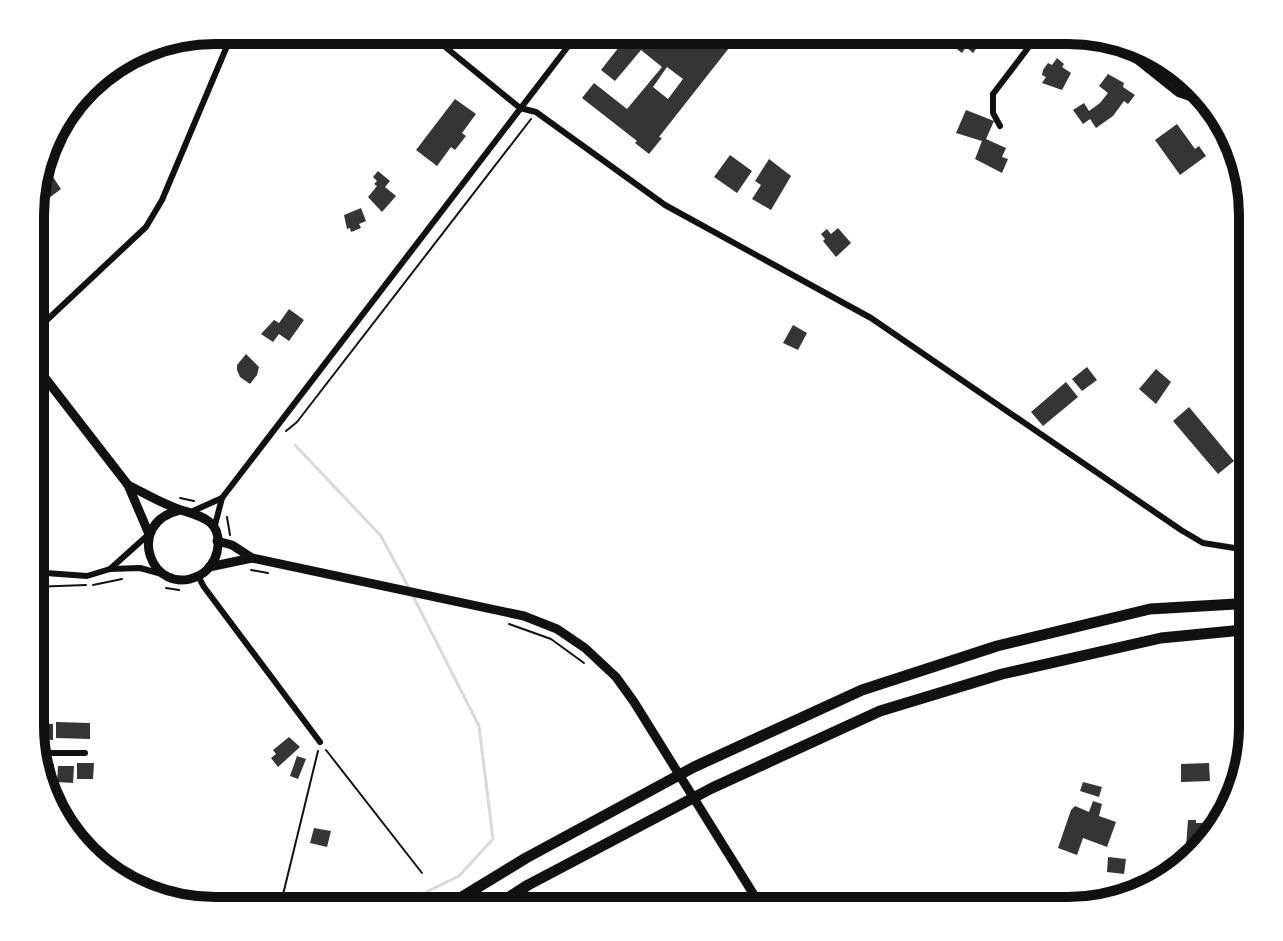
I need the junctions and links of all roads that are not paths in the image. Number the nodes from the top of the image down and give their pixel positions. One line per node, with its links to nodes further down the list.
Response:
1 (228, 44): 9 (street)
2 (442, 44): 7 (street)
3 (570, 44): 7 (street)
4 (1031, 44): 8 (street)
5 (1131, 56): 6 (street)
6 (1195, 100)
7 (520, 108): 12 (street); 18 (street)
8 (1000, 126)
9 (44, 323)
10 (44, 376): 11 (main road)
11 (128, 485): 13 (main road); 16 (main road)
12 (222, 498): 14 (street); 15 (street)
13 (180, 510): 14 (main road); 16 (main road)
14 (193, 511): 15 (main road)
15 (214, 529): 17 (main road)
16 (149, 534): 21 (street); 23 (main road)
17 (217, 541): 19 (main road); 20 (main road)
18 (1239, 549)
19 (252, 558): 20 (main road); 32 (main road)
20 (209, 567): 24 (main road)
21 (110, 569): 22 (street); 23 (street)
22 (44, 573)
23 (164, 574): 24 (main road)
24 (198, 576): 27 (street)
25 (1239, 604): 30 (highway)
26 (1239, 630): 31 (highway)
27 (320, 742)
28 (46, 753): 29 (street)
29 (85, 753)
30 (462, 897)
31 (509, 897)
32 (756, 897)

